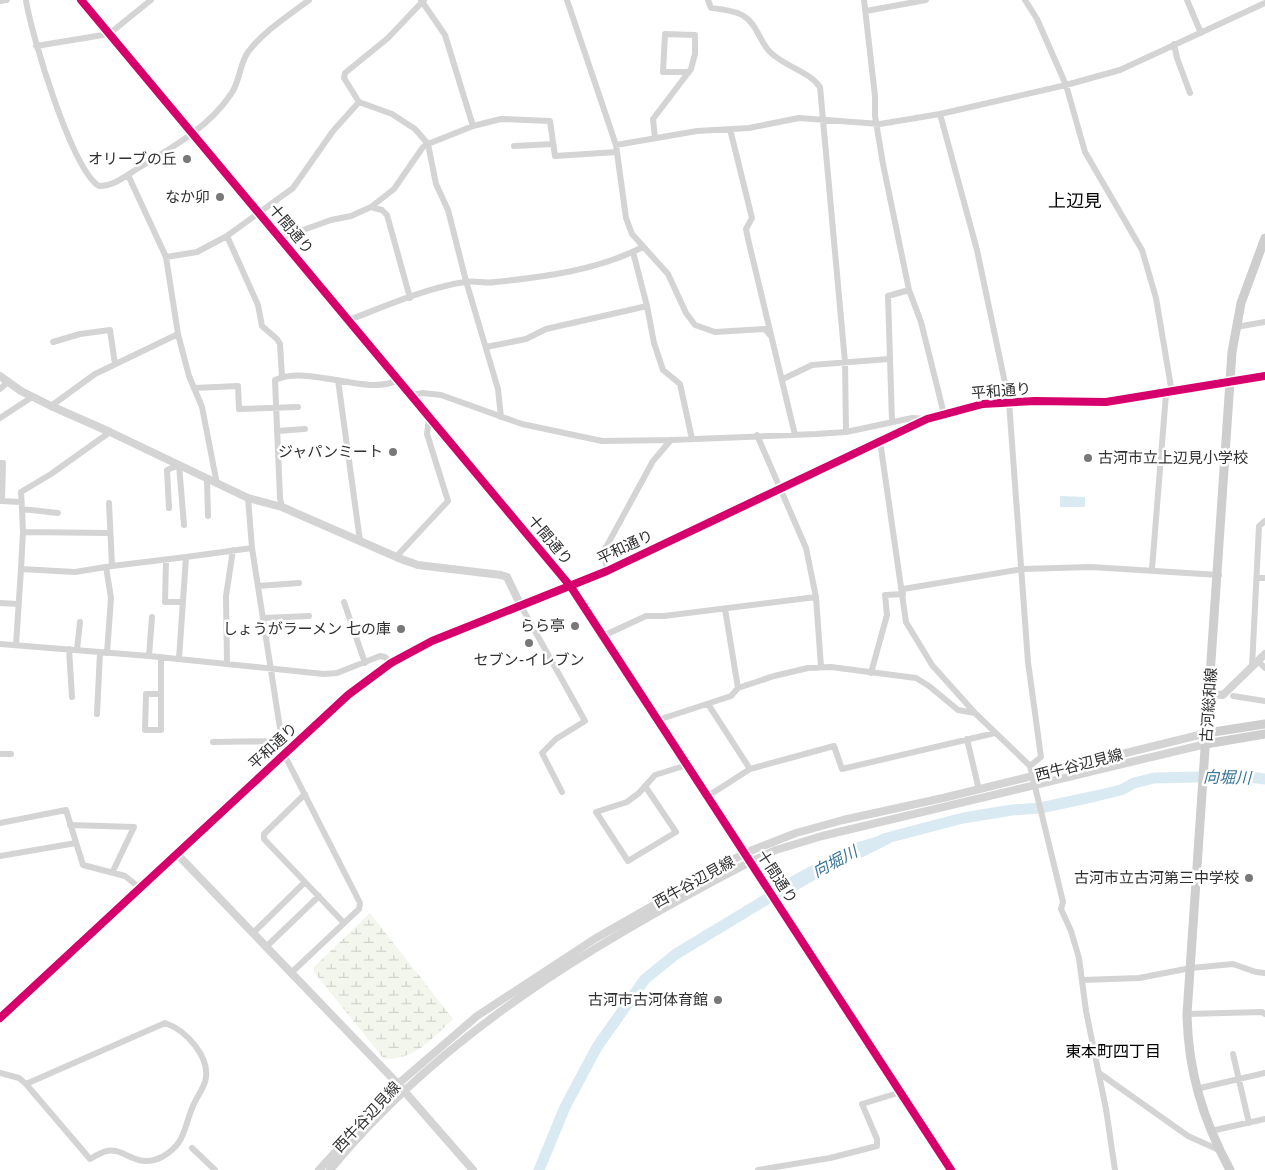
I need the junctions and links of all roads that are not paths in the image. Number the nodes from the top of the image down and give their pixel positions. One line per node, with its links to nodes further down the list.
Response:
1 (7, 0): 12 (street)
2 (26, 0): 19 (street)
3 (81, 0): 17 (street, 十間通り)
4 (151, 0): 17 (street)
5 (309, 0): 29 (street)
6 (567, 0): 34 (street)
7 (708, 0): 25 (street)
8 (864, 0): 15 (street)
9 (926, 0): 15 (street)
10 (1025, 0): 21 (street)
11 (1187, 0): 16 (street)
12 (0, 1)
13 (422, 1): 23 (street); 27 (street)
14 (1265, 3): 16 (street)
15 (866, 11): 26 (street)
16 (1201, 33): 18 (street)
17 (109, 34): 19 (street); 29 (street, 十間通り)
18 (1174, 44): 21 (street); 22 (street)
19 (36, 46): 35 (street)
20 (689, 72): 20 (street); 30 (street)
21 (1066, 85): 24 (street); 68 (street)
22 (1190, 93)
23 (359, 102): 31 (street); 37 (street)
24 (940, 114): 26 (street); 71 (street)
25 (824, 120): 26 (street); 28 (street); 56 (street)
26 (876, 124): 45 (street)
27 (473, 126): 31 (street); 32 (street)
28 (730, 129): 30 (street); 52 (street)
29 (193, 133): 35 (street); 37 (street, 十間通り)
30 (655, 138): 34 (street)
31 (428, 144): 36 (street); 44 (street)
32 (553, 144): 33 (street); 34 (street)
33 (514, 146)
34 (617, 149): 41 (street)
35 (128, 175): 43 (street)
36 (371, 207): 39 (street); 46 (street)
37 (259, 212): 38 (street); 39 (street, 十間通り)
38 (227, 236): 43 (street); 60 (street)
39 (281, 238): 48 (street, 十間通り)
40 (1265, 238): 50 (main road, 古河総和線)
41 (643, 247): 42 (street); 52 (street)
42 (634, 252): 44 (street); 47 (street)
43 (166, 257): 51 (street)
44 (466, 281): 46 (street); 54 (street)
45 (910, 290): 55 (street); 75 (street)
46 (410, 298): 48 (street)
47 (647, 306): 54 (street); 87 (street)
48 (349, 320): 63 (street, 十間通り)
49 (1265, 322): 50 (street)
50 (1236, 327): 65 (main road, 古河総和線)
51 (178, 334): 57 (street); 66 (street)
52 (770, 335): 61 (street)
53 (53, 342): 57 (street)
54 (486, 348): 76 (street)
55 (890, 359): 56 (street); 80 (street)
56 (845, 362): 61 (street); 84 (street)
57 (115, 364): 72 (street)
58 (0, 376): 64 (street)
59 (1265, 376): 65 (street, 平和通り)
60 (282, 377): 62 (street); 74 (street)
61 (783, 379): 86 (street)
62 (338, 380): 63 (street); 107 (street)
63 (398, 380): 69 (street, 十間通り)
64 (8, 382): 67 (street); 70 (street)
65 (1231, 383): 68 (street, 平和通り); 118 (main road, 古河総和線)
66 (194, 388): 74 (street); 93 (street)
67 (0, 389)
68 (1169, 393): 71 (street, 平和通り); 116 (street)
69 (410, 395): 76 (street); 78 (street, 十間通り)
70 (32, 396): 72 (street); 77 (street)
71 (1009, 402): 75 (street, 平和通り); 115 (street)
72 (50, 406): 83 (street)
73 (298, 407): 74 (street)
74 (276, 408): 82 (street)
75 (944, 414): 79 (street, 平和通り)
76 (501, 417): 88 (street)
77 (0, 418)
78 (429, 418): 111 (street); 123 (street, 十間通り)
79 (927, 419): 80 (street); 89 (street, 平和通り)
80 (892, 422): 84 (street)
81 (305, 429): 82 (street)
82 (277, 431): 99 (street)
83 (110, 432): 91 (street); 98 (street)
84 (846, 432): 86 (street)
85 (757, 435): 86 (street); 87 (street); 94 (street)
86 (795, 435)
87 (692, 439): 88 (street)
88 (671, 440): 117 (street)
89 (880, 441): 94 (street, 平和通り); 124 (street)
90 (0, 463): 96 (street)
91 (179, 465): 92 (street); 100 (street); 104 (street)
92 (207, 479): 93 (street); 102 (street)
93 (217, 484): 95 (street)
94 (780, 489): 117 (street, 平和通り); 125 (street)
95 (248, 498): 99 (street); 108 (street)
96 (1, 501): 98 (street)
97 (109, 503): 106 (street)
98 (21, 505): 101 (street); 105 (street)
99 (282, 507): 107 (street)
100 (169, 508)
101 (58, 513)
102 (208, 516)
103 (1265, 521): 119 (street)
104 (184, 525)
105 (23, 532): 106 (street); 114 (street)
106 (109, 533): 113 (street)
107 (360, 541): 111 (street)
108 (252, 548): 109 (street); 122 (street)
109 (233, 550): 110 (street); 145 (street)
110 (186, 557): 112 (street); 126 (street)
111 (396, 557): 130 (street)
112 (166, 560): 113 (street); 126 (street)
113 (109, 567): 114 (street); 140 (street)
114 (21, 569): 129 (street)
115 (1022, 569): 116 (street); 124 (street); 175 (street)
116 (1152, 570): 118 (street)
117 (607, 571): 123 (street, 平和通り)
118 (1219, 575): 155 (main road, 古河総和線)
119 (1257, 578): 120 (street); 148 (street)
120 (1265, 578)
121 (299, 583): 122 (street)
122 (258, 586): 134 (street)
123 (571, 587): 130 (street, 平和通り); 136 (street, 十間通り)
124 (903, 592): 152 (street); 160 (street)
125 (816, 598): 131 (street); 149 (street)
126 (183, 602): 144 (street)
127 (344, 602): 146 (street)
128 (0, 603): 129 (street)
129 (18, 604): 138 (street)
130 (522, 606): 147 (street, 平和通り); 181 (street)
131 (725, 609): 136 (street); 153 (street)
132 (309, 616): 134 (street)
133 (152, 617): 142 (street)
134 (263, 618): 150 (street)
135 (80, 622): 139 (street)
136 (603, 636): 162 (street, 十間通り)
137 (0, 644): 138 (street)
138 (16, 645): 139 (street)
139 (73, 650): 140 (street); 157 (street)
140 (104, 652): 142 (street); 161 (street)
141 (1265, 654): 148 (street)
142 (149, 656): 143 (street)
143 (161, 657): 144 (street); 154 (street)
144 (180, 659): 145 (street)
145 (227, 663): 150 (street)
146 (365, 663): 147 (street); 150 (street)
147 (391, 663): 173 (street, 平和通り)
148 (1255, 664): 151 (street); 155 (street)
149 (821, 666): 152 (street); 153 (street)
150 (270, 668): 168 (street)
151 (1265, 668)
152 (871, 673): 160 (street)
153 (738, 688): 159 (street)
154 (161, 694): 154 (street)
155 (1209, 694): 165 (main road, 古河総和線)
156 (1233, 696): 158 (street)
157 (72, 697)
158 (1265, 700)
159 (708, 704): 162 (street); 176 (street)
160 (975, 713): 164 (street)
161 (97, 714)
162 (658, 720): 174 (street, 十間通り)
163 (1265, 724): 165 (main road)
164 (995, 732): 167 (street); 175 (street)
165 (1206, 733): 170 (main road, 古河総和線); 177 (street, 西牛谷辺見線)
166 (1265, 734): 170 (main road)
167 (967, 739): 176 (street); 180 (street)
168 (280, 741): 169 (street); 173 (street)
169 (213, 742)
170 (1206, 744): 179 (street, 西牛谷辺見線); 198 (main road, 古河総和線)
171 (0, 754): 172 (street)
172 (11, 754)
173 (284, 754): 182 (street); 188 (street, 平和通り)
174 (687, 765): 178 (street); 183 (street, 十間通り)
175 (1030, 766): 177 (street)
176 (750, 769): 183 (street)
177 (1031, 776): 179 (street); 180 (street, 西牛谷辺見線)
178 (645, 786): 178 (street)
179 (1033, 786): 190 (street, 西牛谷辺見線); 201 (street)
180 (979, 790): 187 (street, 西牛谷辺見線)
181 (562, 792)
182 (305, 794): 192 (street); 195 (street)
183 (708, 796): 187 (street, 十間通り)
184 (0, 823): 185 (street)
185 (70, 825): 186 (street); 191 (street)
186 (76, 843): 189 (street); 191 (street)
187 (745, 853): 190 (street, 十間通り); 211 (street, 西牛谷辺見線)
188 (177, 854): 193 (street, 平和通り); 196 (street)
189 (0, 856)
190 (750, 862): 213 (street, 西牛谷辺見線); 214 (street, 十間通り)
191 (113, 871): 193 (street)
192 (305, 882): 194 (street); 196 (street)
193 (140, 888): 204 (street, 平和通り)
194 (319, 896): 195 (street); 197 (street)
195 (344, 923): 199 (street)
196 (252, 933): 197 (street)
197 (266, 947): 199 (street)
198 (1191, 968): 200 (street); 201 (street); 202 (main road, 古河総和線)
199 (291, 973): 211 (street)
200 (1265, 973)
201 (1084, 980): 207 (street)
202 (1187, 1014): 203 (street); 212 (main road, 古河総和線)
203 (1265, 1014)
204 (0, 1018)
205 (1233, 1054): 209 (street)
206 (0, 1073): 210 (street)
207 (1099, 1073): 219 (street); 226 (street)
208 (1265, 1073): 209 (street)
209 (1238, 1079): 212 (street); 216 (street)
210 (26, 1084): 210 (street)
211 (398, 1084): 213 (street); 221 (street, 西牛谷辺見線)
212 (1196, 1089): 217 (main road, 古河総和線)
213 (405, 1092): 222 (street, 西牛谷辺見線); 223 (street)
214 (901, 1092): 224 (street); 225 (street, 十間通り)
215 (1265, 1119): 216 (street)
216 (1249, 1123): 217 (street)
217 (1211, 1131): 219 (main road, 古河総和線)
218 (192, 1148): 220 (street)
219 (1219, 1150): 227 (main road, 古河総和線)
220 (215, 1170)
221 (320, 1170)
222 (330, 1170)
223 (473, 1170)
224 (758, 1170)
225 (951, 1170)
226 (1114, 1170)
227 (1230, 1170)

